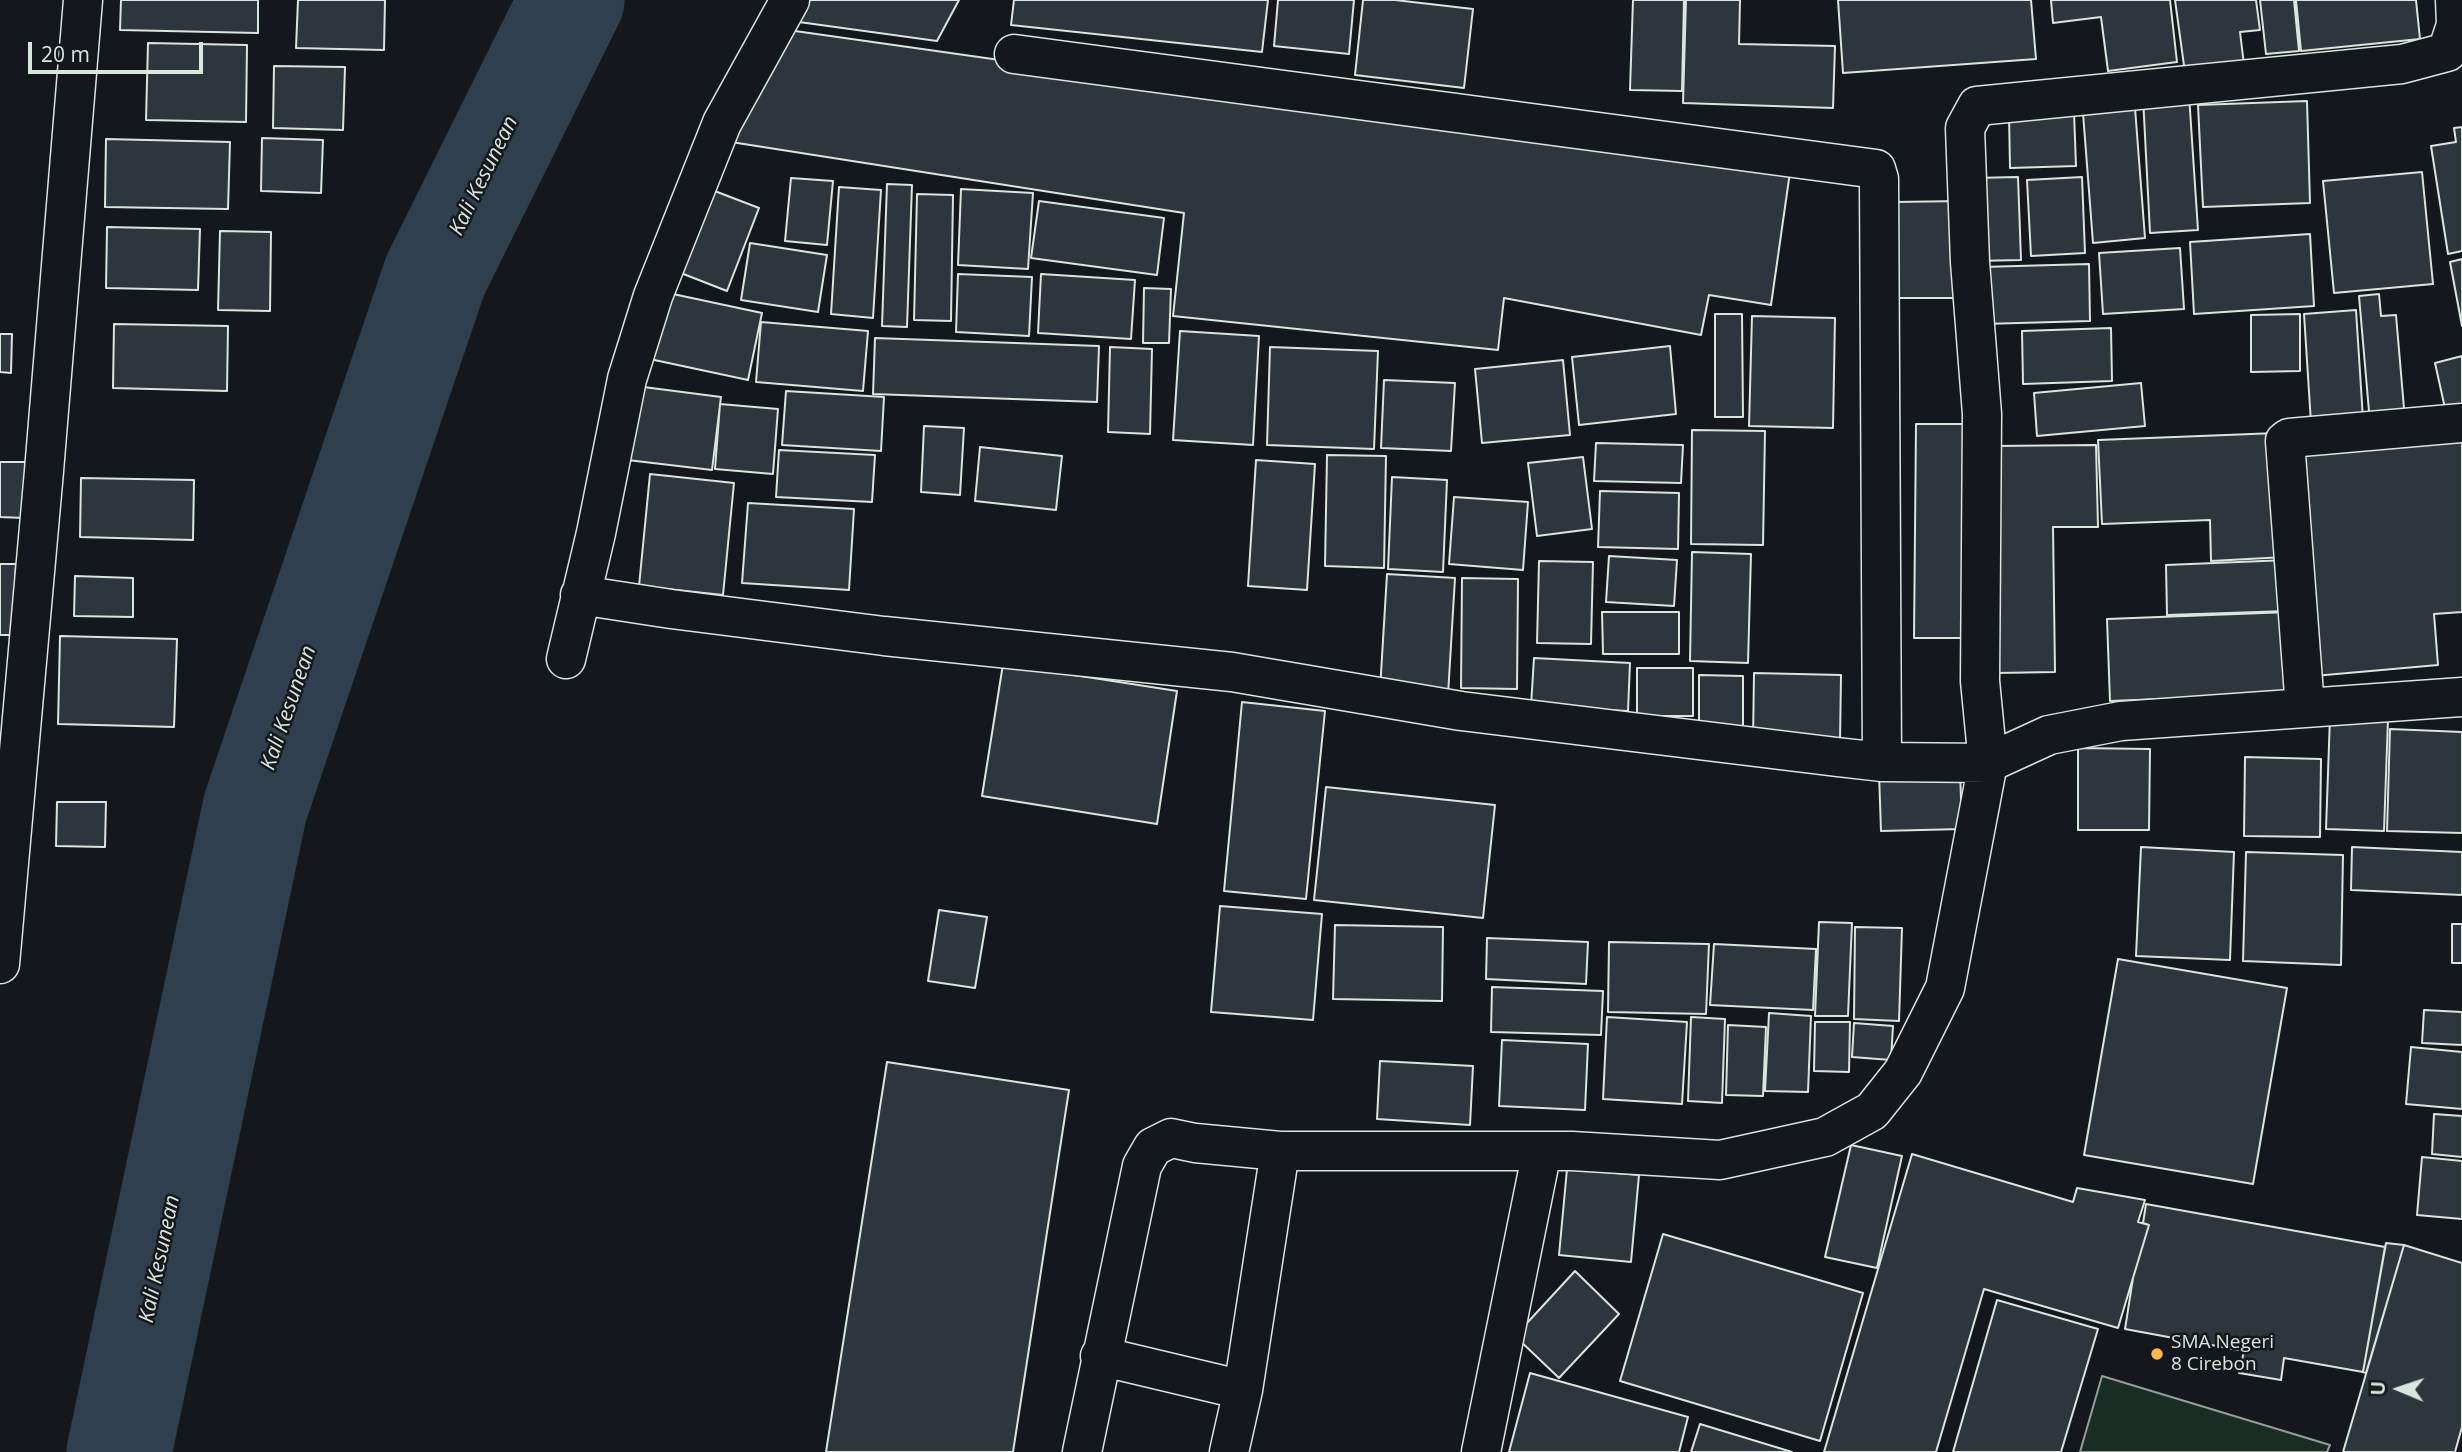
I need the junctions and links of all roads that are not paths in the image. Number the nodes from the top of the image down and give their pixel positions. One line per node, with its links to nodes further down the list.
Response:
1 (83, 0): 12 (street)
2 (790, 0): 6 (street)
3 (2455, 0): 11 (street)
4 (1014, 54): 10 (street)
5 (2462, 423): 9 (street)
6 (580, 595): 7 (street); 10 (street)
7 (566, 659)
8 (2462, 697): 9 (street)
9 (2305, 708): 11 (street)
10 (1882, 762): 11 (street)
11 (1988, 763): 14 (street)
12 (0, 964)
13 (1280, 1151): 14 (street); 15 (street); 16 (street)
14 (1542, 1151): 19 (street)
15 (1100, 1356): 16 (street); 17 (street)
16 (1243, 1390): 18 (street)
17 (1082, 1452)
18 (1228, 1452)
19 (1481, 1452)

